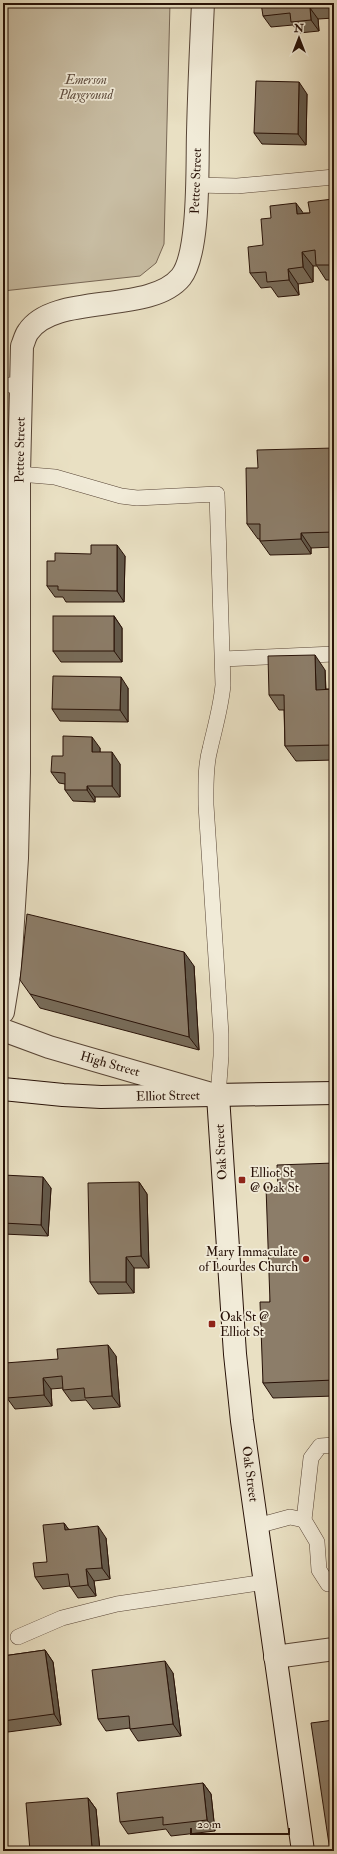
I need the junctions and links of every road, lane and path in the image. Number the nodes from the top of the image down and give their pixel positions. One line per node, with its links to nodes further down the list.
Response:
1 (203, 3): 3 (street, Pettee Street)
2 (334, 177): 3 (lane)
3 (196, 185): 4 (street, Pettee Street)
4 (12, 386): 5 (street, Pettee Street)
5 (19, 474): 6 (street, Pettee Street); 8 (lane)
6 (11, 543): 9 (street, Pettee Street)
7 (334, 654): 8 (lane)
8 (223, 659): 14 (lane)
9 (10, 813): 10 (street, Pettee Street)
10 (3, 1012)
11 (3, 1030): 14 (street, High Street)
12 (3, 1089): 14 (street, Elliot Street)
13 (334, 1093): 14 (street, Elliot Street)
14 (218, 1096): 17 (street, Oak Street)
15 (334, 1445): 16 (lane)
16 (304, 1520): 17 (lane); 19 (lane)
17 (257, 1526): 18 (street, Oak Street)
18 (265, 1582): 20 (lane); 22 (street, Oak Street)
19 (334, 1584)
20 (18, 1637)
21 (334, 1649): 22 (street)
22 (275, 1657): 23 (street, Oak Street)
23 (303, 1851)

